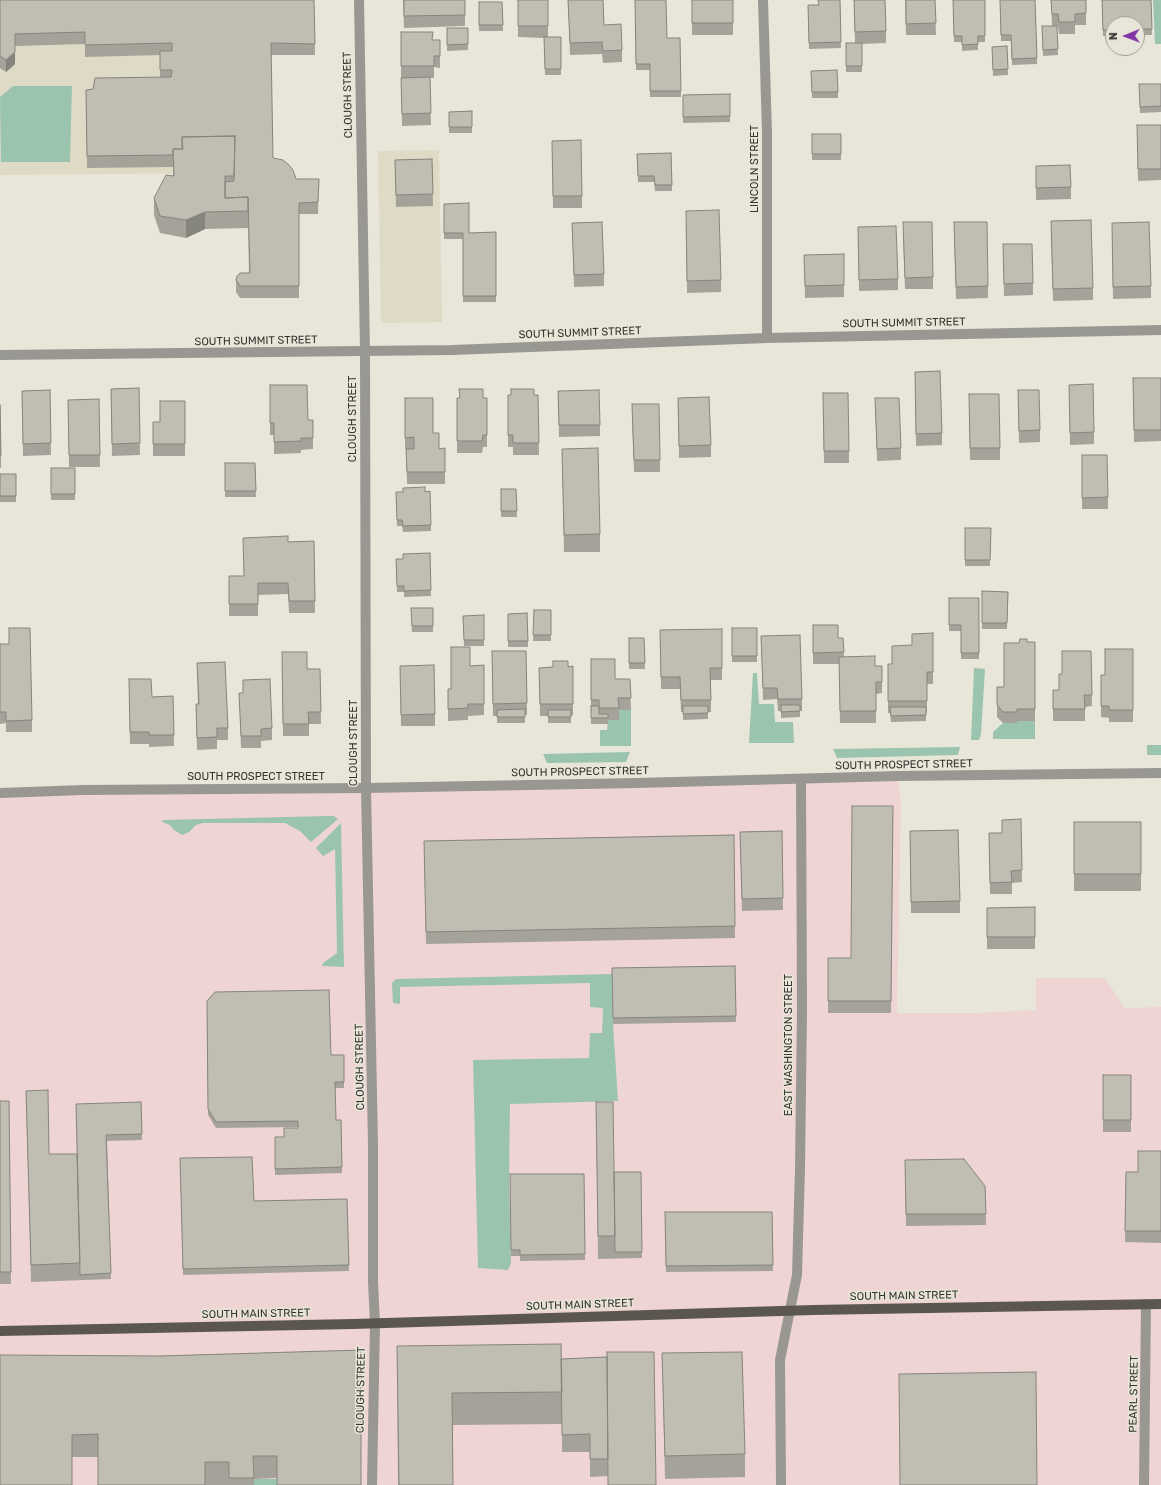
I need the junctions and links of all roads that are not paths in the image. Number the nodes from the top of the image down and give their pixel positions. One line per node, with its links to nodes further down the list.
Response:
1 (359, 0): 5 (street, CLOUGH STREET)
2 (763, 0): 4 (street, LINCOLN STREET)
3 (1161, 330): 4 (street, SOUTH SUMMIT STREET)
4 (767, 338): 5 (street, SOUTH SUMMIT STREET)
5 (364, 351): 6 (street, SOUTH SUMMIT STREET); 9 (street, CLOUGH STREET)
6 (0, 355)
7 (1161, 773): 8 (street, SOUTH PROSPECT STREET)
8 (801, 779): 9 (street, SOUTH PROSPECT STREET); 13 (street, EAST WASHINGTON STREET)
9 (366, 788): 10 (street, SOUTH PROSPECT STREET); 14 (street, CLOUGH STREET)
10 (0, 793)
11 (1146, 1304): 12 (main road, SOUTH MAIN STREET); 13 (main road, SOUTH MAIN STREET); 18 (street, PEARL STREET)
12 (1161, 1304)
13 (789, 1311): 14 (main road, SOUTH MAIN STREET); 17 (street, EAST WASHINGTON STREET)
14 (375, 1323): 15 (main road, SOUTH MAIN STREET); 16 (street, CLOUGH STREET)
15 (0, 1331)
16 (372, 1485)
17 (781, 1485)
18 (1144, 1485)

